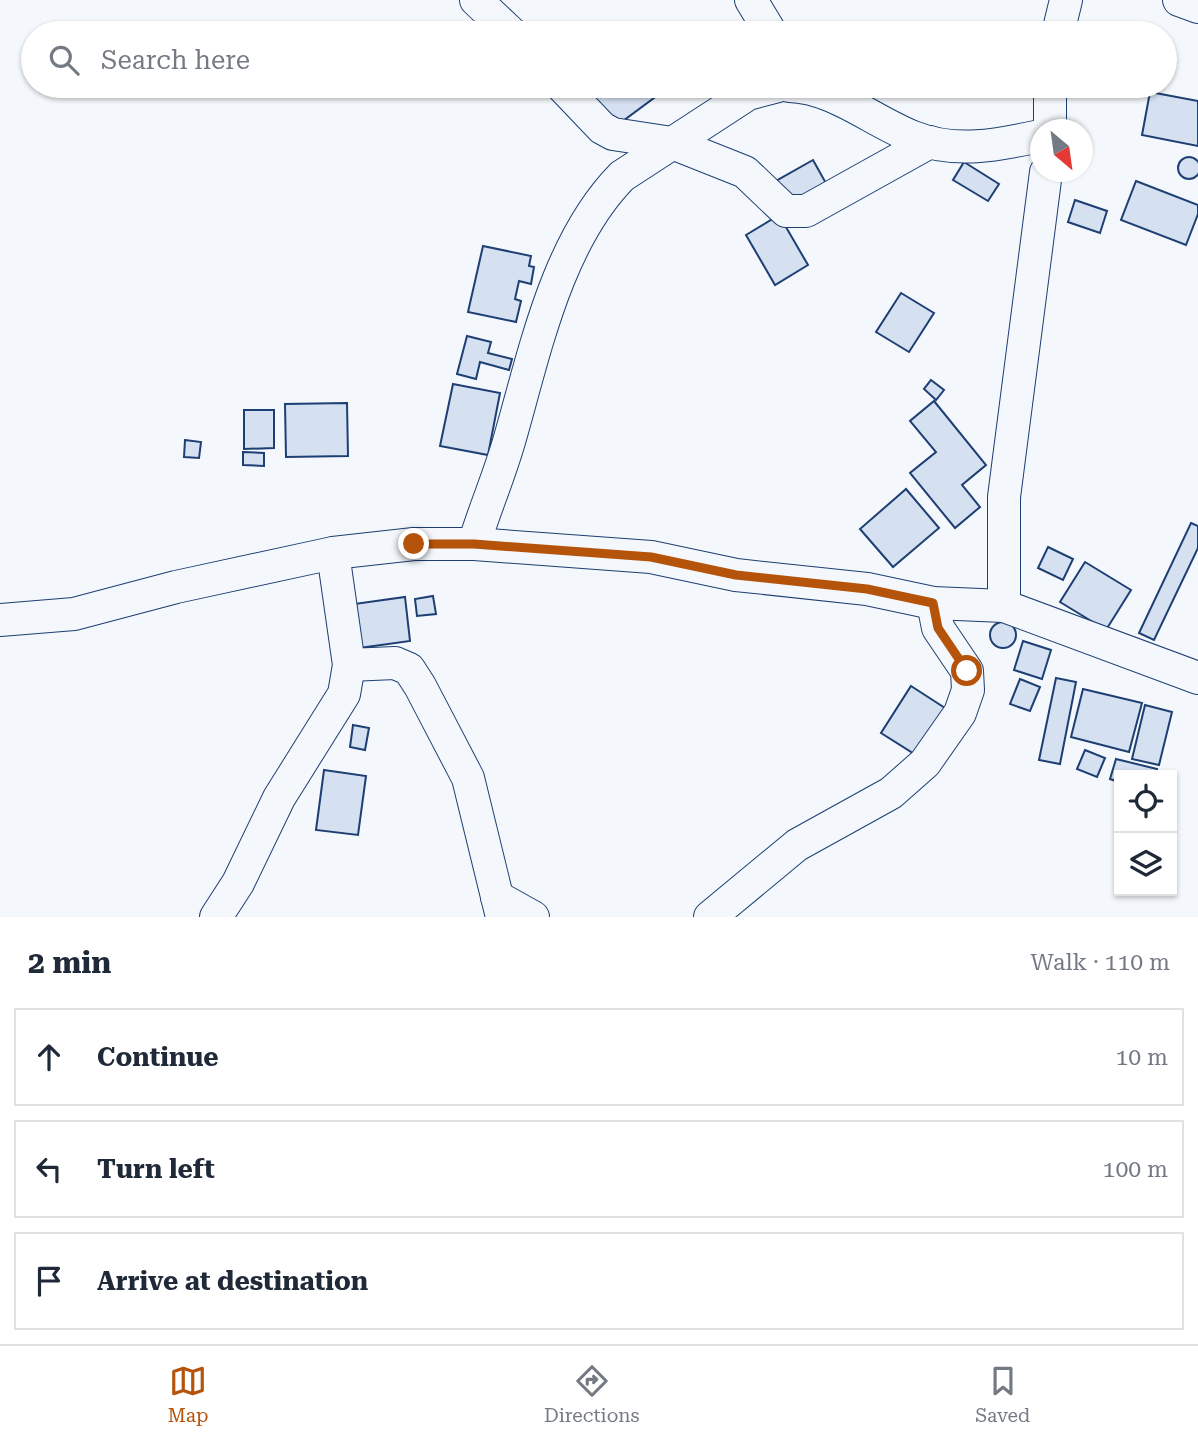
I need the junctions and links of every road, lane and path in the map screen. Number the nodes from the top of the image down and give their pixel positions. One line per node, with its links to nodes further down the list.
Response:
1 (476, 0): 6 (street)
2 (751, 0): 7 (street)
3 (1066, 0): 8 (street)
4 (1179, 0): 5 (street)
5 (1198, 7)
6 (498, 21)
7 (764, 21)
8 (1061, 21)
9 (573, 98): 16 (street)
10 (742, 98): 16 (street)
11 (835, 98): 15 (street)
12 (1050, 98): 13 (street)
13 (1050, 119)
14 (1030, 138): 15 (street)
15 (930, 142): 16 (street)
16 (672, 143): 18 (street)
17 (1045, 182): 21 (street)
18 (474, 544): 19 (street); 20 (street)
19 (333, 553): 22 (street); 23 (street)
20 (933, 603): 21 (street); 28 (street)
21 (1004, 606): 24 (street)
22 (0, 620)
23 (349, 665): 25 (street); 26 (street)
24 (1198, 678)
25 (499, 907): 27 (street)
26 (216, 917)
27 (533, 917)
28 (709, 917)

